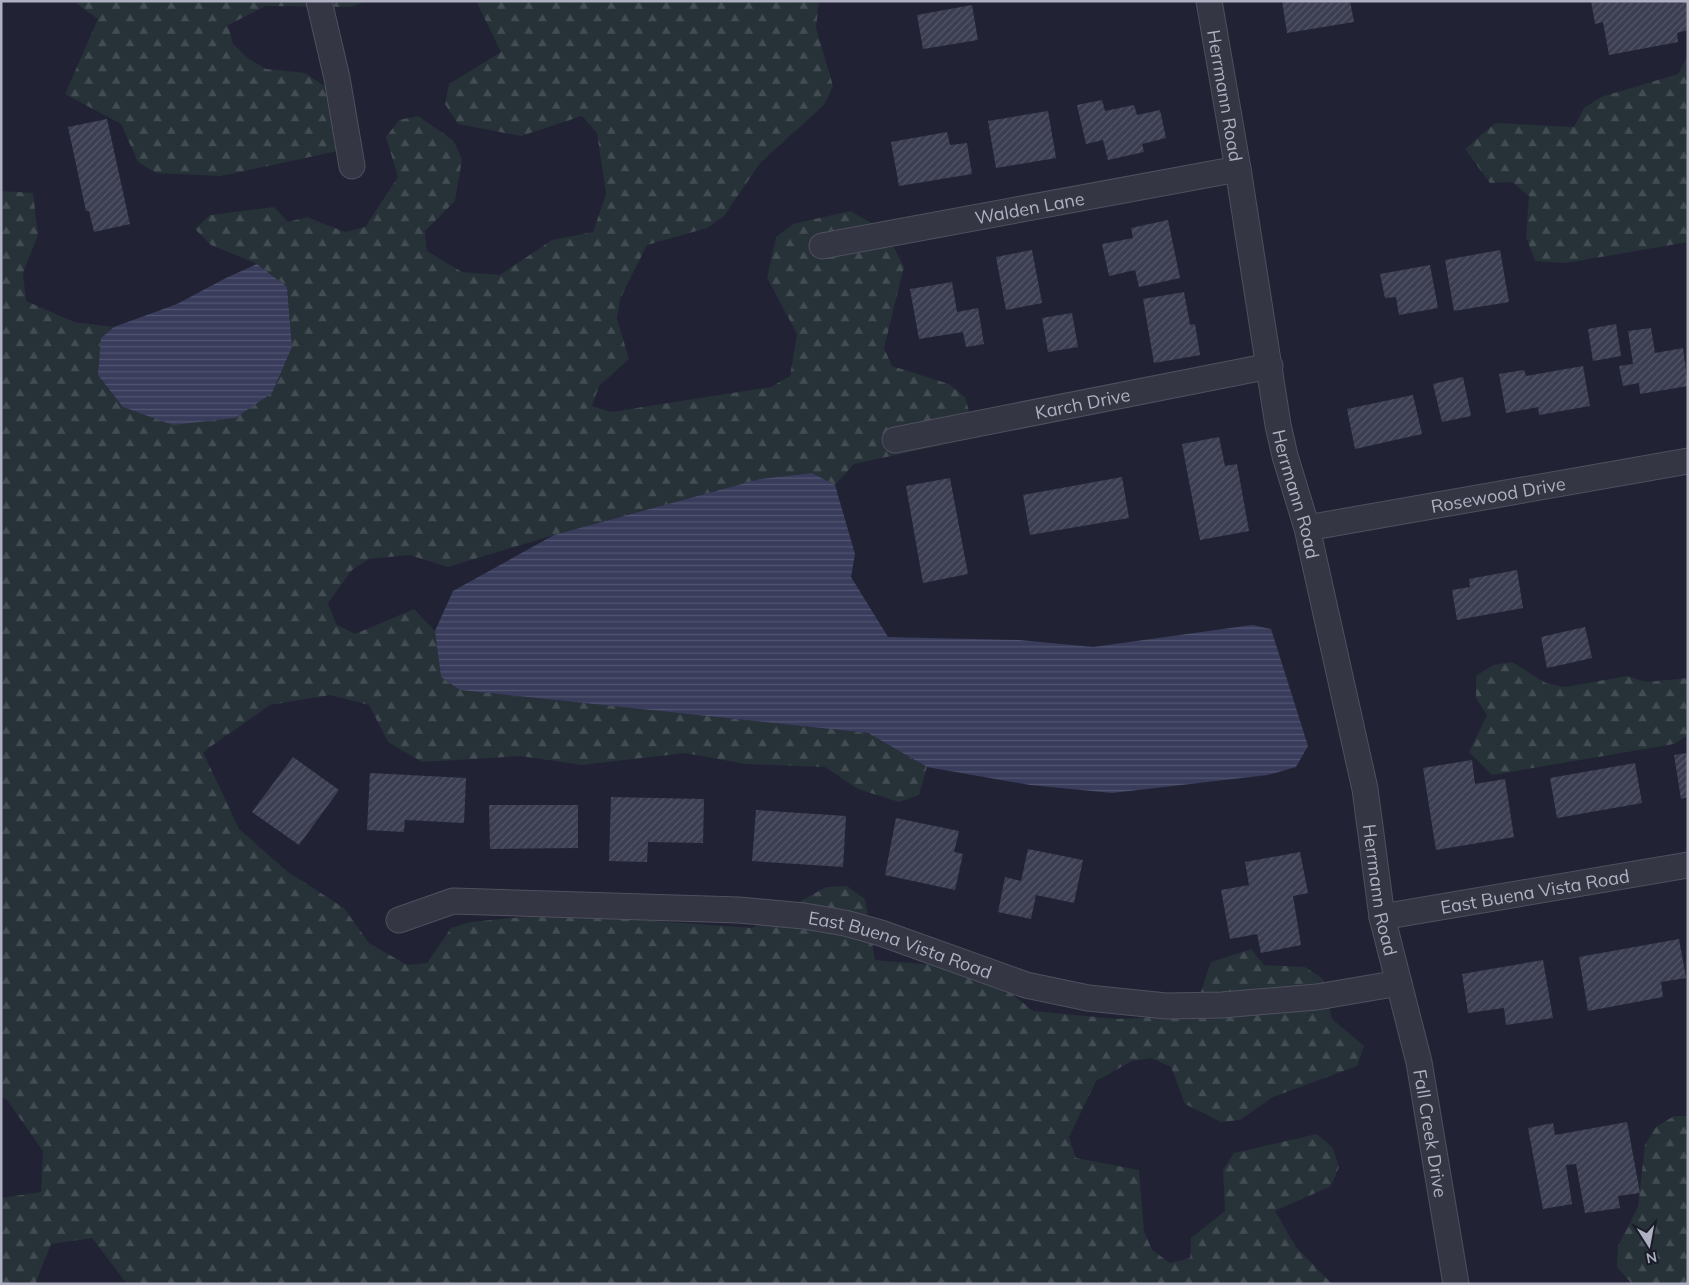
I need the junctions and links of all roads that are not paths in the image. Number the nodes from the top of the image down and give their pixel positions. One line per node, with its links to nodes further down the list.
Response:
1 (319, 1): 3 (street)
2 (1209, 1): 4 (street, Herrmann Road)
3 (352, 166)
4 (1238, 169): 5 (street, Walden Lane); 6 (street, Herrmann Road)
5 (822, 246)
6 (1270, 366): 7 (street, Karch Drive); 9 (street, Herrmann Road)
7 (894, 440)
8 (1688, 461): 9 (street, Rosewood Drive)
9 (1307, 528): 11 (street, Herrmann Road)
10 (1688, 865): 11 (street, East Buena Vista Road)
11 (1382, 917): 13 (street, Herrmann Road)
12 (399, 920): 13 (street, East Buena Vista Road)
13 (1399, 983): 14 (street, Fall Creek Drive)
14 (1456, 1284)

